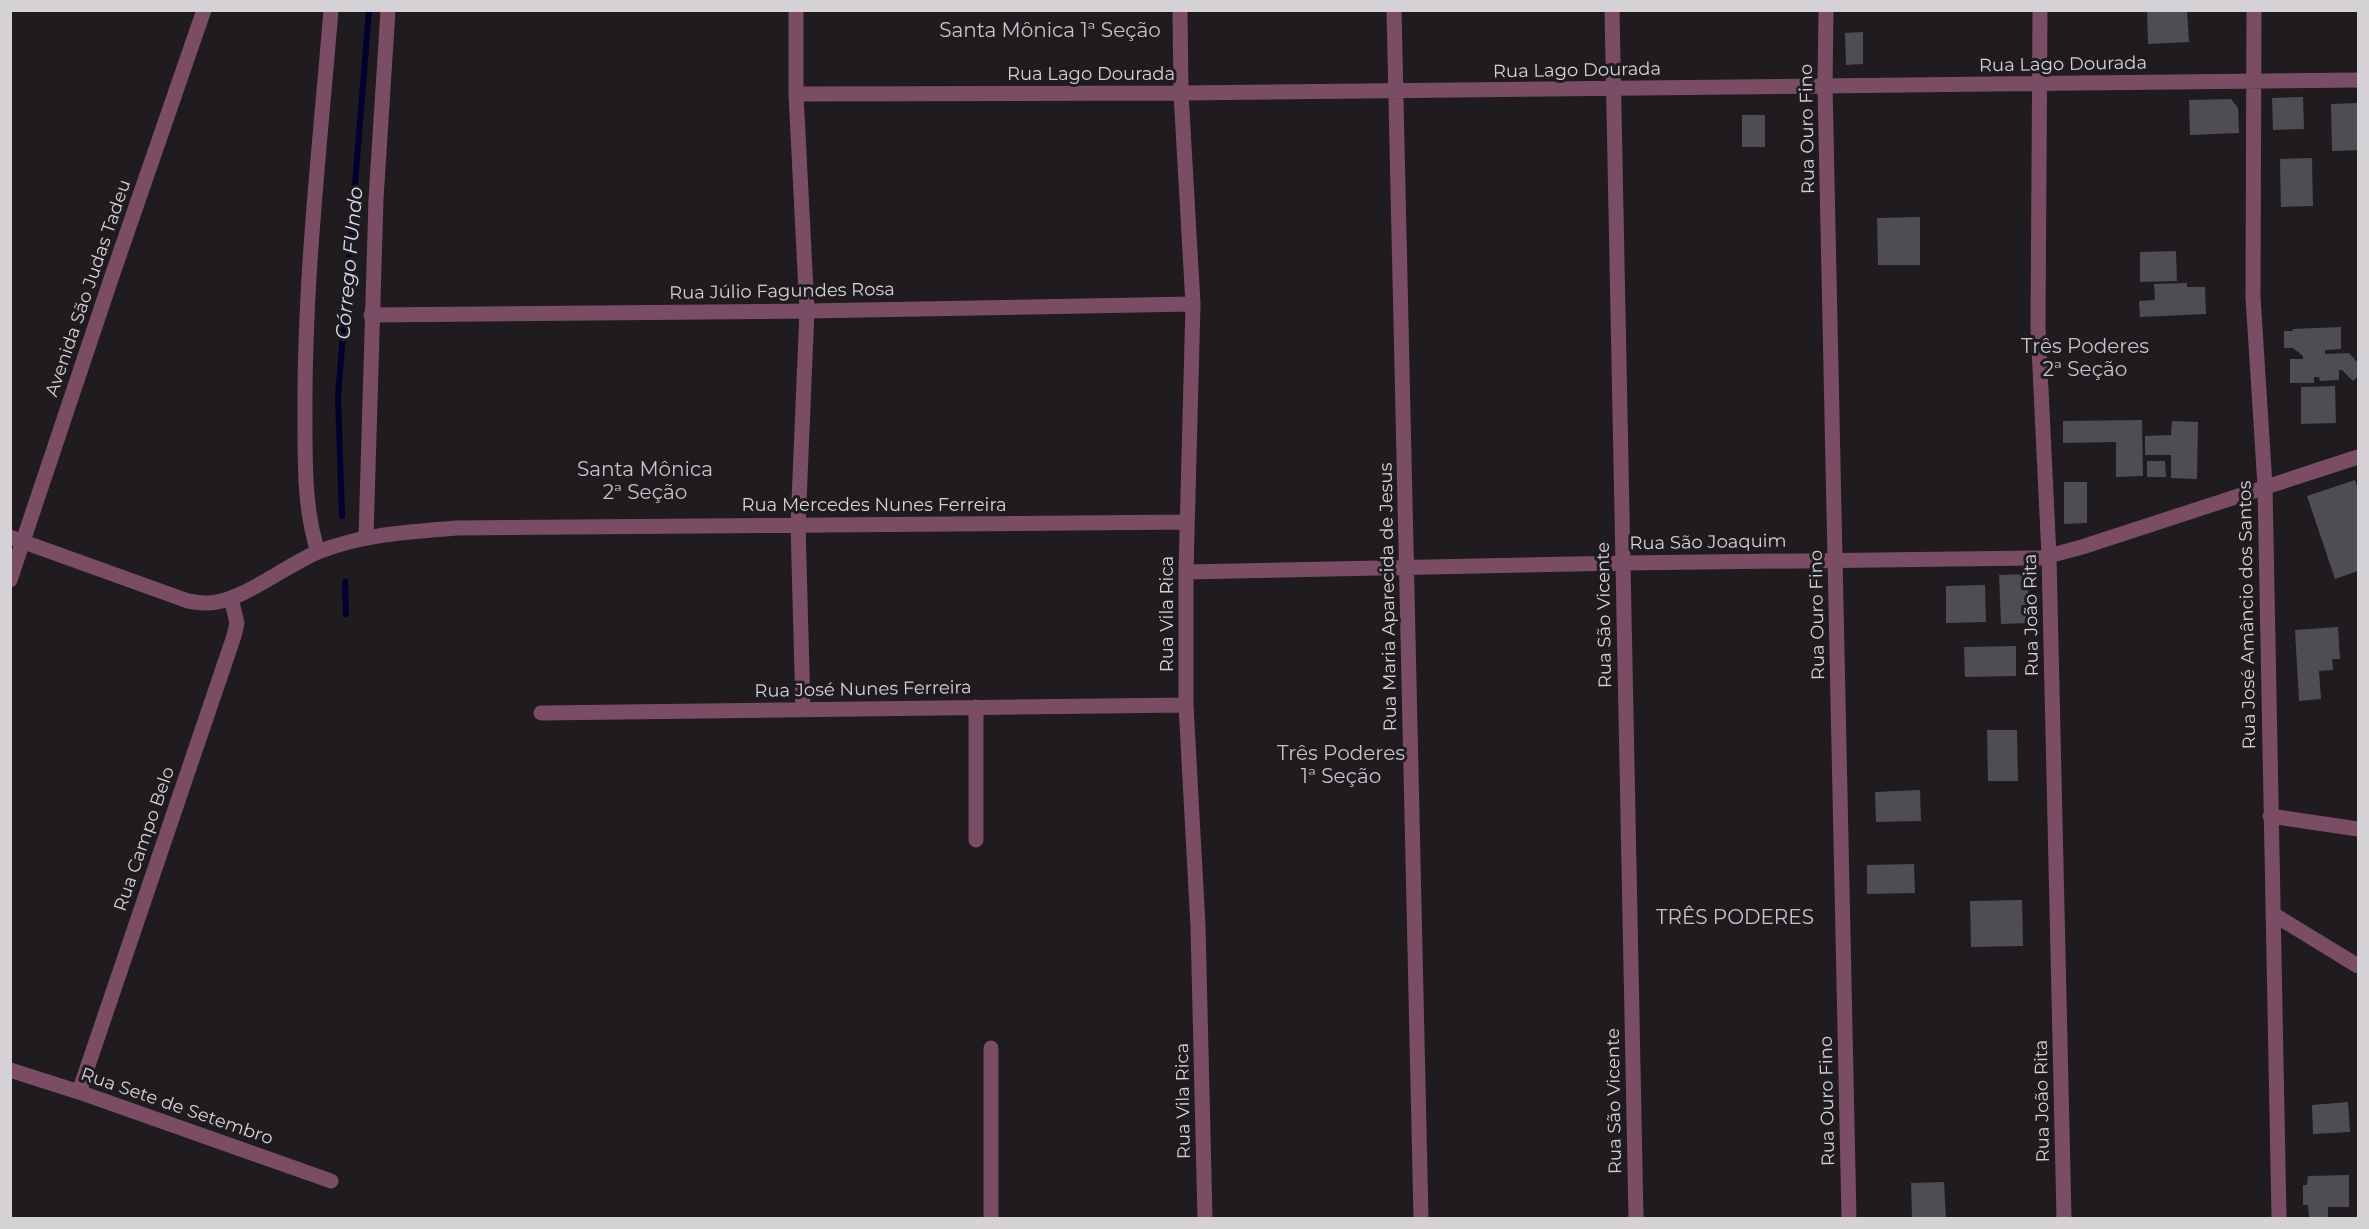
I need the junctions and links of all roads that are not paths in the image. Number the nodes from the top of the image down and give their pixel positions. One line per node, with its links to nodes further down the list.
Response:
1 (204, 10): 27 (street, Avenida São Judas Tadeu)
2 (331, 10): 28 (street)
3 (388, 10): 21 (street)
4 (796, 10): 17 (street)
5 (1180, 10): 18 (street, Rua Vila Rica)
6 (1394, 10): 16 (street, Rua Maria Aparecida de Jesus)
7 (1612, 10): 15 (street, Rua São Vicente)
8 (1826, 10): 14 (street, Rua Ouro Fino)
9 (2040, 10): 13 (street, Rua João Rita)
10 (2254, 10): 12 (street, Rua José Amâncio dos Santos)
11 (2358, 80): 12 (street, Rua Lago Dourada)
12 (2254, 81): 13 (street, Rua Lago Dourada); 23 (street, Rua José Amâncio dos Santos)
13 (2041, 84): 14 (street, Rua Lago Dourada); 29 (street, Rua João Rita)
14 (1826, 86): 15 (street, Rua Lago Dourada); 30 (street, Rua Ouro Fino)
15 (1612, 89): 16 (street, Rua Lago Dourada); 31 (street, Rua São Vicente)
16 (1394, 91): 18 (street, Rua Lago Dourada); 32 (street, Rua Maria Aparecida de Jesus)
17 (796, 93): 18 (street, Rua Lago Dourada); 20 (street)
18 (1181, 93): 19 (street, Rua Vila Rica)
19 (1193, 304): 20 (street, Rua Júlio Fagundes Rosa); 24 (street, Rua Vila Rica)
20 (807, 311): 21 (street, Rua Júlio Fagundes Rosa); 25 (street)
21 (371, 315): 26 (street)
22 (2358, 457): 23 (street, Rua São Joaquim)
23 (2265, 486): 29 (street, Rua São Joaquim); 40 (street, Rua José Amâncio dos Santos)
24 (1187, 522): 25 (street, Rua Mercedes Nunes Ferreira); 33 (street, Rua Vila Rica)
25 (798, 525): 26 (street, Rua Mercedes Nunes Ferreira); 38 (street)
26 (366, 537): 28 (street, Rua Mercedes Nunes Ferreira)
27 (17, 539): 34 (street, Avenida São Judas Tadeu); 35 (street, Rua Mercedes Nunes Ferreira)
28 (323, 550): 35 (street, Rua Mercedes Nunes Ferreira)
29 (2049, 556): 30 (street, Rua São Joaquim); 54 (street, Rua João Rita)
30 (1835, 560): 31 (street, Rua São Joaquim); 53 (street, Rua Ouro Fino)
31 (1622, 563): 32 (street, Rua São Joaquim); 52 (street, Rua São Vicente)
32 (1407, 566): 33 (street, Rua São Joaquim); 51 (street, Rua Maria Aparecida de Jesus)
33 (1185, 572): 36 (street, Rua Vila Rica)
34 (10, 580)
35 (231, 598): 47 (street, Rua Campo Belo)
36 (1186, 705): 37 (street, Rua José Nunes Ferreira); 50 (street, Rua Vila Rica)
37 (976, 707): 38 (street, Rua José Nunes Ferreira); 42 (street)
38 (802, 709): 39 (street, Rua José Nunes Ferreira)
39 (541, 713)
40 (2270, 816): 41 (street); 43 (street, Rua José Amâncio dos Santos)
41 (2358, 829)
42 (976, 840)
43 (2273, 914): 44 (street); 55 (street, Rua José Amâncio dos Santos)
44 (2358, 966)
45 (991, 1048): 49 (street)
46 (10, 1070): 47 (street, Rua Sete de Setembro)
47 (79, 1092): 48 (street, Rua Sete de Setembro)
48 (331, 1181)
49 (991, 1218)
50 (1205, 1218)
51 (1421, 1218)
52 (1636, 1218)
53 (1850, 1218)
54 (2064, 1218)
55 (2278, 1218)

